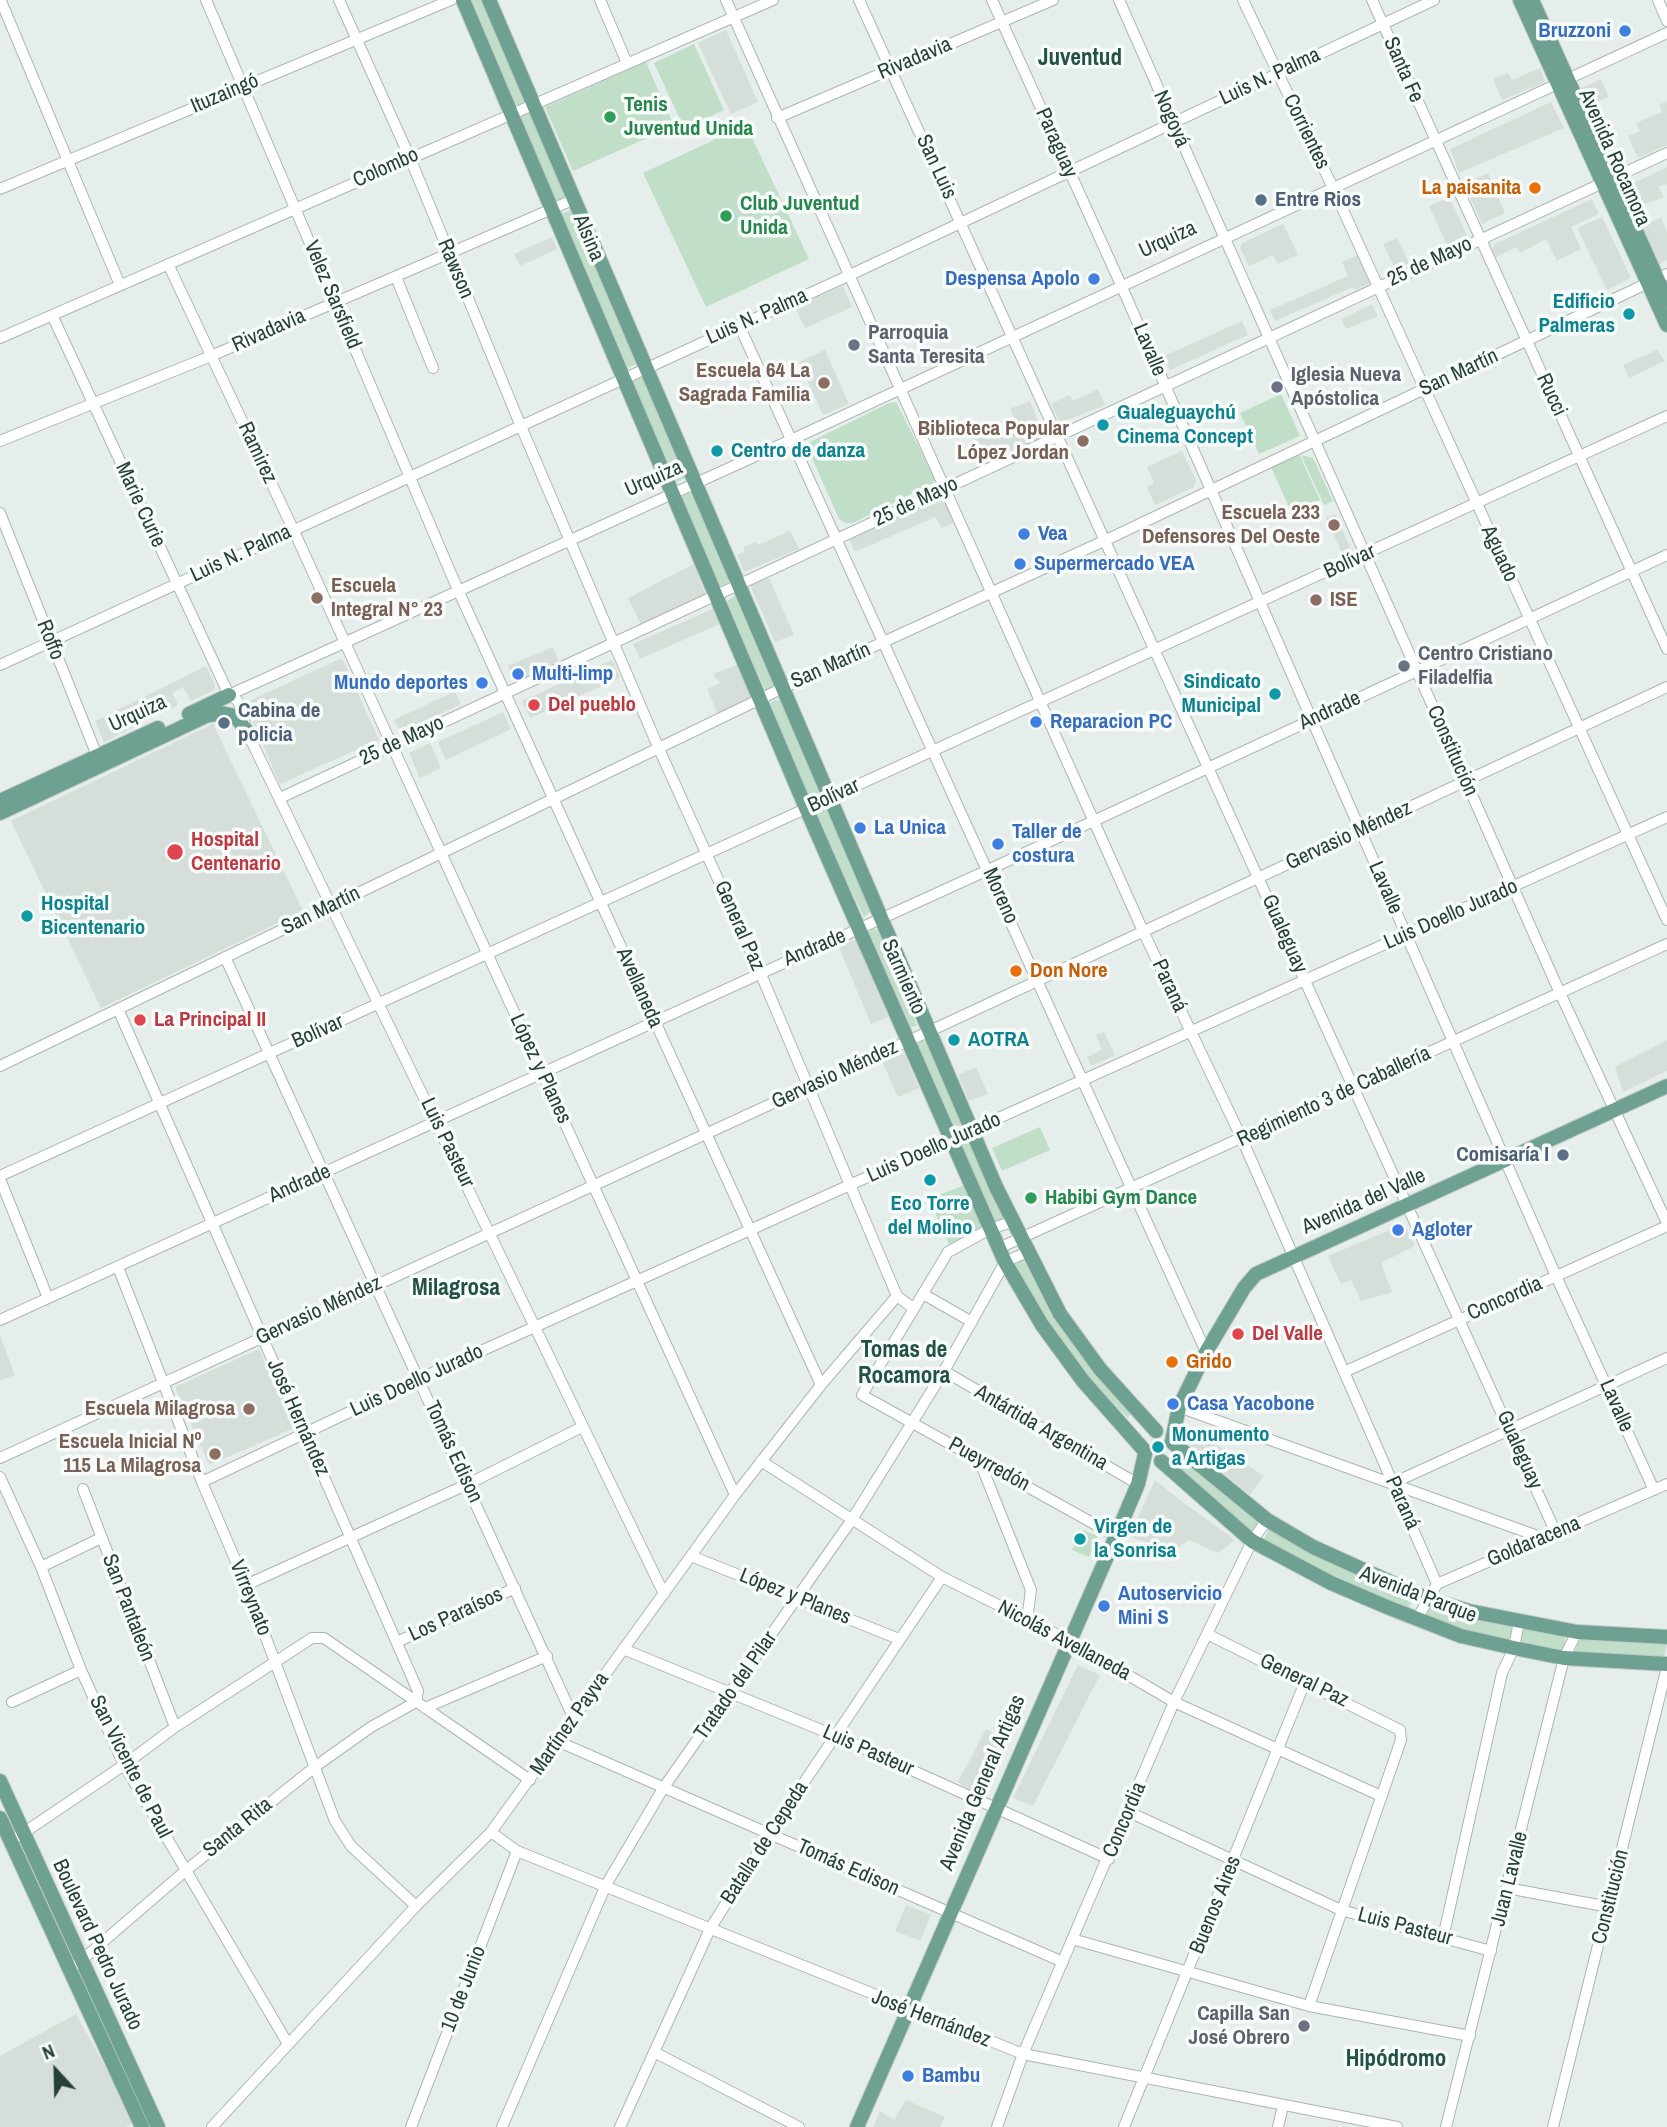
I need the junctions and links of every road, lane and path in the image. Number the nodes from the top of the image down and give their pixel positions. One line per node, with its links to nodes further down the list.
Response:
1 (206, 0): 30 (street, Velez Sarsfield)
2 (339, 0): 25 (street, Rawson)
3 (451, 0): 25 (street, Ituzaingó)
4 (463, 0): 32 (main road, Alsina)
5 (489, 0): 31 (main road, Alsina)
6 (600, 0): 26 (street)
7 (726, 0): 20 (street, Paraná)
8 (773, 0): 20 (street, Colombo)
9 (859, 0): 27 (street, San Luis)
10 (992, 0): 22 (street, Paraguay)
11 (1053, 0): 22 (street, Rivadavia)
12 (1119, 0): 34 (street, Nogoyá)
13 (1243, 0): 28 (street, Corrientes)
14 (1372, 0): 23 (street, Santa Fe)
15 (1434, 0): 23 (street, Luis N. Palma)
16 (1520, 0): 29 (main road)
17 (1532, 0): 29 (main road)
18 (1658, 0): 21 (street)
19 (2, 1): 38 (street)
20 (734, 17): 26 (street, Colombo); 33 (street, Paraná)
21 (1667, 21)
22 (1002, 22): 27 (street, Rivadavia); 39 (street, Paraguay)
23 (1383, 24): 28 (street, Luis N. Palma); 35 (street, Santa Fe)
24 (1667, 33): 29 (street, Urquiza)
25 (356, 40): 30 (street, Ituzaingó); 37 (street, Rawson)
26 (627, 63): 31 (street, Colombo)
27 (891, 69): 33 (street, Rivadavia); 46 (street, San Luis)
28 (1278, 73): 34 (street, Luis N. Palma); 41 (street, Corrientes)
29 (1563, 82): 35 (street, Urquiza); 40 (main road, Avenida Rocamora)
30 (243, 87): 38 (street, Ituzaingó); 44 (street, Velez Sarsfield)
31 (533, 104): 32 (street, Colombo); 43 (main road, Alsina)
32 (512, 113): 37 (street, Colombo); 45 (main road, Alsina)
33 (777, 118): 51 (street, Paraná)
34 (1173, 122): 39 (street, Luis N. Palma); 47 (street, Nogoyá)
35 (1434, 141): 41 (street, Urquiza); 48 (street, Rucci)
36 (1667, 153): 40 (street, 25 de Mayo)
37 (410, 158): 44 (street, Colombo); 49 (street, Rawson)
38 (67, 160): 42 (street, Ituzaingó); 54 (street)
39 (1069, 171): 46 (street, Luis N. Palma); 55 (street, Paraguay)
40 (1606, 180): 48 (street, 25 de Mayo); 53 (main road, Avenida Rocamora)
41 (1333, 188): 47 (street, Urquiza); 56 (street, Aguado)
42 (0, 189)
43 (575, 199): 45 (street, Rivadavia); 68 (main road, Alsina)
44 (295, 208): 50 (street, Colombo); 58 (street, Velez Sarsfield)
45 (553, 209): 49 (street, Rivadavia); 69 (main road, Alsina)
46 (961, 221): 51 (street, Luis N. Palma); 62 (street, San Luis)
47 (1224, 238): 55 (street, Urquiza); 63 (street, Constitución)
48 (1479, 239): 56 (street, 25 de Mayo); 65 (street, Rucci)
49 (449, 256): 52 (street, Rivadavia); 75 (street, Rawson)
50 (168, 264): 54 (street, Colombo); 66 (street, Ramirez)
51 (850, 275): 60 (street, Luis N. Palma); 71 (street, Paraná)
52 (396, 277): 58 (street, Rivadavia); 67 (street)
53 (1657, 279): 57 (main road, Avenida Rocamora); 61 (main road, Avenida Rocamora); 65 (street, San Martín)
54 (121, 285): 59 (street, Colombo)
55 (1121, 285): 62 (street, Urquiza); 70 (street, Lavalle)
56 (1376, 287): 63 (street, 25 de Mayo); 72 (street, Aguado)
57 (1667, 300)
58 (335, 302): 66 (street, Rivadavia); 81 (street, Velez Sarsfield)
59 (52, 315): 64 (street, Colombo); 73 (street, Marie Curie)
60 (739, 325): 68 (street, Luis N. Palma); 77 (street, Moreno)
61 (1667, 325)
62 (1012, 335): 71 (street, Urquiza); 76 (street, Gualeguay)
63 (1269, 337): 70 (street, 25 de Mayo); 79 (street, Constitución)
64 (0, 338)
65 (1526, 341): 72 (street, San Martín); 80 (street, Rucci)
66 (211, 356): 73 (street, Rivadavia); 88 (street, Ramirez)
67 (433, 368)
68 (646, 368): 69 (street, Luis N. Palma); 82 (main road, Alsina)
69 (624, 378): 75 (street, Luis N. Palma); 85 (main road, Alsina)
70 (1164, 386): 76 (street, 25 de Mayo); 84 (street, Lavalle)
71 (901, 389): 77 (street, Urquiza); 83 (street, Paraná)
72 (1424, 389): 79 (street, San Martín); 86 (street, Aguado)
73 (93, 404): 78 (street, Rivadavia); 95 (street, Marie Curie)
74 (1667, 416): 80 (street, Bolívar)
75 (520, 424): 81 (street, Luis N. Palma); 89 (street, Rawson)
76 (1057, 438): 83 (street, 25 de Mayo); 91 (street, Gualeguay)
77 (791, 440): 82 (street, Urquiza); 90 (street, Moreno)
78 (0, 441)
79 (1315, 441): 84 (street, San Martín); 92 (street, Constitución)
80 (1579, 456): 86 (street, Bolívar); 94 (street, Rucci)
81 (410, 475): 88 (street, Luis N. Palma); 97 (street, Velez Sarsfield)
82 (695, 484): 85 (street, Urquiza); 96 (main road, Sarmiento)
83 (946, 488): 90 (street, 25 de Mayo); 98 (street, Paraná)
84 (1210, 490): 91 (street, San Martín); 100 (street, Lavalle)
85 (673, 493): 89 (street, Urquiza); 99 (main road, Sarmiento)
86 (1476, 504): 92 (street, Bolívar); 101 (street, Aguado)
87 (0, 513): 102 (street, Roffo)
88 (293, 530): 95 (street, Luis N. Palma); 103 (street, Ramirez)
89 (570, 538): 97 (street, Urquiza); 105 (street, General Paz)
90 (837, 538): 96 (street, 25 de Mayo); 104 (street, Moreno)
91 (1106, 540): 98 (street, San Martín); 107 (street, Gualeguay)
92 (1365, 555): 100 (street, Bolívar); 109 (street, Constitución)
93 (1667, 555): 94 (street, Andrade)
94 (1631, 571): 101 (street, Andrade); 106 (street, Rucci)
95 (176, 584): 102 (street, Luis N. Palma); 113 (street, Marie Curie)
96 (739, 586): 99 (street, 25 de Mayo); 111 (main road, Sarmiento)
97 (458, 590): 103 (street, Urquiza); 112 (street, Avellaneda)
98 (994, 592): 104 (street, San Martín); 115 (street, Paraná)
99 (717, 597): 105 (street, 25 de Mayo); 114 (main road, Sarmiento)
100 (1260, 603): 107 (street, Bolívar); 116 (street, Lavalle)
101 (1529, 619): 109 (street, Andrade); 117 (street, Aguado)
102 (51, 642): 108 (street, Luis N. Palma); 122 (street, Roffo)
103 (345, 642): 113 (street, Urquiza); 119 (street, López y Planes)
104 (884, 642): 111 (street, San Martín); 121 (street, Moreno)
105 (615, 645): 112 (street, 25 de Mayo); 120 (street, General Paz)
106 (1667, 649)
107 (1156, 650): 115 (street, Bolívar); 123 (street, Gualeguay)
108 (0, 665)
109 (1417, 671): 116 (street, Andrade); 124 (street, Constitución)
110 (1667, 687): 117 (street, Gervasio Méndez)
111 (783, 688): 114 (street, San Martín); 126 (main road, Sarmiento)
112 (505, 693): 119 (street, 25 de Mayo); 127 (street, Avellaneda)
113 (229, 695): 118 (street, Luis Pasteur); 122 (main road, Urquiza)
114 (761, 700): 120 (street, San Martín); 129 (main road, Sarmiento)
115 (1042, 702): 121 (street, Bolívar); 132 (street, Paraná)
116 (1311, 720): 123 (street, Andrade); 133 (street, Lavalle)
117 (1579, 728): 124 (street, Gervasio Méndez); 134 (street, Aguado)
118 (246, 730): 122 (main road, Urquiza); 125 (street, Luis Pasteur)
119 (392, 745): 125 (street, 25 de Mayo); 135 (street, López y Planes)
120 (659, 749): 127 (street, San Martín); 136 (street, General Paz)
121 (933, 751): 126 (street, Bolívar); 137 (street, Moreno)
122 (99, 761): 128 (main road, Urquiza); 130 (main road, Urquiza)
123 (1209, 767): 132 (street, Andrade); 138 (street, Gualeguay)
124 (1465, 781): 133 (street, Gervasio Méndez); 139 (street, Constitución)
125 (280, 798): 141 (street, Luis Pasteur)
126 (828, 798): 129 (street, Bolívar); 142 (main road, Sarmiento)
127 (552, 800): 135 (street, San Martín); 140 (street, Avellaneda)
128 (0, 801)
129 (807, 808): 136 (street, Bolívar); 144 (main road, Sarmiento)
130 (0, 813)
131 (1667, 817): 134 (street, Luis Doello Jurado)
132 (1095, 821): 137 (street, Andrade); 145 (street, Paraná)
133 (1360, 830): 138 (street, Gervasio Méndez); 146 (street, Lavalle)
134 (1628, 835): 139 (street, Luis Doello Jurado); 143 (street, Aguado)
135 (442, 854): 141 (street, San Martín); 148 (street, López y Planes)
136 (707, 855): 140 (street, Bolívar); 150 (street, General Paz)
137 (988, 870): 142 (street, Andrade); 151 (street, Moreno)
138 (1259, 877): 145 (street, Gervasio Méndez); 152 (street, Gualeguay)
139 (1513, 887): 146 (street, Luis Doello Jurado); 153 (street, Constitución)
140 (601, 904): 148 (street, Bolívar); 156 (street, Avellaneda)
141 (333, 905): 149 (street, San Martín); 154 (street, Luis Pasteur)
142 (881, 919): 144 (street, Andrade); 157 (main road, Sarmiento)
143 (1667, 920)
144 (859, 929): 150 (street, Andrade); 159 (main road, Sarmiento)
145 (1143, 931): 151 (street, Gervasio Méndez); 158 (street, Paraná)
146 (1406, 935): 152 (street, Luis Doello Jurado); 160 (street, Lavalle)
147 (1667, 944): 153 (street, Regimiento 3 de Caballería)
148 (488, 955): 154 (street, Bolívar); 163 (street, López y Planes)
149 (225, 957): 155 (street, San Martín); 161 (street, Tomás Edison)
150 (760, 972): 156 (street, Andrade); 165 (street, General Paz)
151 (1038, 981): 157 (street, Gervasio Méndez); 164 (street, Moreno)
152 (1306, 981): 158 (street, Luis Doello Jurado); 167 (street, Gualeguay)
153 (1560, 993): 160 (street, Regimiento 3 de Caballería); 169 (street, Constitución)
154 (380, 1003): 161 (street, Bolívar); 170 (street, Luis Pasteur)
155 (118, 1009): 162 (street, San Martín); 168 (street, José Hernández)
156 (655, 1022): 163 (street, Andrade); 172 (street, Avellaneda)
157 (930, 1031): 159 (street, Gervasio Méndez); 171 (main road, Sarmiento)
158 (1190, 1031): 164 (street, Luis Doello Jurado); 173 (street, Paraná)
159 (908, 1041): 165 (street, Gervasio Méndez); 174 (main road, Sarmiento)
160 (1453, 1042): 167 (street, Regimiento 3 de Caballería); 175 (street, Lavalle)
161 (269, 1054): 168 (street, Bolívar); 176 (street, Tomás Edison)
162 (0, 1066)
163 (542, 1074): 170 (street, Andrade); 179 (street, López y Planes)
164 (1084, 1082): 171 (street, Luis Doello Jurado); 180 (street, Moreno)
165 (810, 1086): 172 (street, Gervasio Méndez); 178 (street, General Paz)
166 (1667, 1086): 169 (main road, Avenida del Valle)
167 (1354, 1088): 173 (street, Regimiento 3 de Caballería); 181 (street, Gualeguay)
168 (159, 1104): 177 (street, Bolívar); 183 (street, José Hernández)
169 (1615, 1110): 175 (main road, Avenida del Valle); 184 (street, Constitución)
170 (437, 1122): 176 (street, Andrade); 187 (street, Luis Pasteur)
171 (972, 1131): 174 (street, Luis Doello Jurado); 182 (main road, Sarmiento)
172 (706, 1134): 179 (street, Gervasio Méndez); 186 (street, Avellaneda)
173 (1242, 1139): 180 (street, Regimiento 3 de Caballería); 191 (street, Paraná)
174 (951, 1140): 178 (street, Luis Doello Jurado); 185 (main road, Sarmiento)
175 (1505, 1161): 181 (main road, Avenida del Valle); 194 (street, Lavalle)
176 (324, 1173): 183 (street, Andrade); 196 (street, Tomás Edison)
177 (0, 1177): 199 (street)
178 (851, 1184): 186 (street, Luis Doello Jurado); 198 (street, General Paz)
179 (593, 1185): 187 (street, Gervasio Méndez); 195 (street, López y Planes)
180 (1133, 1189): 188 (street, Regimiento 3 de Caballería); 206 (street, Moreno)
181 (1408, 1206): 191 (main road, Avenida del Valle); 202 (street, Gualeguay)
182 (1012, 1222): 185 (street); 188 (main road, Sarmiento)
183 (212, 1224): 193 (street, Andrade); 205 (street, José Hernández)
184 (1667, 1225): 194 (street, Concordia)
185 (990, 1229): 189 (main road, Sarmiento); 197 (street)
186 (750, 1230): 195 (street, Luis Doello Jurado); 212 (street, Avellaneda)
187 (490, 1233): 196 (street, Gervasio Méndez); 204 (street, Luis Pasteur)
188 (1020, 1238): 189 (street, Regimiento 3 de Caballería); 190 (main road, Sarmiento)
189 (999, 1248): 192 (main road, Sarmiento)
190 (1027, 1252): 192 (street); 218 (main road, Sarmiento)
191 (1294, 1257): 206 (main road, Avenida del Valle); 209 (street, Paraná)
192 (1005, 1262): 203 (street, Tratado del Pilar); 221 (main road, Sarmiento)
193 (118, 1266): 199 (street, Andrade); 211 (street, Virreynato)
194 (1556, 1276): 202 (street, Concordia); 213 (street, Lavalle)
195 (637, 1281): 204 (street, Luis Doello Jurado); 234 (street, López y Planes)
196 (376, 1285): 205 (street, Gervasio Méndez); 210 (street, Tomás Edison)
197 (923, 1294): 200 (street); 203 (street)
198 (897, 1296): 200 (street); 212 (street, Martínez Payva)
199 (48, 1298): 201 (street, Andrade)
200 (913, 1308): 215 (street, Pueyrredón)
201 (0, 1320)
202 (1460, 1320): 209 (street, Concordia); 217 (street, Gualeguay)
203 (972, 1322): 208 (street, Tratado del Pilar)
204 (535, 1327): 210 (street, Luis Doello Jurado); 216 (street, Luis Pasteur)
205 (262, 1337): 211 (street, Gervasio Méndez); 219 (street, José Hernández)
206 (1206, 1352): 214 (main road, Avenida del Valle)
207 (1667, 1358): 213 (street)
208 (944, 1371): 215 (street, Tratado del Pilar); 230 (street, Antártida Argentina)
209 (1344, 1372): 228 (street, Paraná)
210 (419, 1379): 219 (street, Luis Doello Jurado); 229 (street, Tomás Edison)
211 (164, 1382): 223 (street, Gervasio Méndez); 227 (street, Virreynato)
212 (821, 1385): 224 (street, Martínez Payva)
213 (1606, 1385): 217 (street); 233 (street, Lavalle)
214 (1179, 1407): 218 (main road); 220 (main road); 228 (street)
215 (912, 1423): 222 (street, Pueyrredón); 235 (street, Tratado del Pilar)
216 (582, 1427): 229 (street); 249 (street, Luis Pasteur)
217 (1509, 1430): 228 (street); 237 (street, Gualeguay)
218 (1157, 1431): 220 (main road); 221 (main road)
219 (305, 1433): 227 (street, Luis Doello Jurado); 239 (street, José Hernández)
220 (1173, 1442): 225 (main road); 236 (main road, Avenida Parque)
221 (1144, 1452): 225 (main road); 230 (main road, Avenida General Artigas)
222 (978, 1457): 238 (street, Pueyrredón); 253 (street)
223 (0, 1458)
224 (761, 1461): 234 (street, Martínez Payva); 235 (street, Nicolás Avellaneda)
225 (1160, 1461): 230 (main road); 242 (main road, Avenida Parque)
226 (0, 1477): 244 (street, San Vicente de Paul)
227 (202, 1482): 247 (street, Virreynato)
228 (1393, 1483): 241 (street); 246 (street, Paraná)
229 (468, 1484): 239 (street); 248 (street, Tomás Edison)
230 (1138, 1484): 238 (main road, Avenida General Artigas)
231 (1667, 1484): 233 (street, Goldaracena)
232 (83, 1489): 240 (street, San Pantaleón)
233 (1654, 1490): 237 (street, Goldaracena)
234 (735, 1495): 243 (street, Martínez Payva)
235 (853, 1518): 245 (street, Nicolás Avellaneda); 250 (street, Tratado del Pilar)
236 (1267, 1520): 242 (street, Concordia); 251 (main road, Avenida Parque)
237 (1556, 1533): 241 (street, Goldaracena)
238 (1116, 1536): 259 (main road, Avenida General Artigas)
239 (351, 1537): 247 (street); 260 (street, José Hernández)
240 (101, 1538): 244 (street); 274 (street, San Pantaleón)
241 (1543, 1538): 246 (street, Goldaracena)
242 (1252, 1541): 252 (main road, Avenida Parque); 256 (street, Concordia)
243 (691, 1556): 249 (street, Martínez Payva); 250 (street, López y Planes)
244 (41, 1567): 267 (street, San Vicente de Paul)
245 (942, 1577): 253 (street, Nicolás Avellaneda); 258 (street, Batalla de Cepeda)
246 (1437, 1584): 251 (street)
247 (246, 1585): 265 (street, Virreynato)
248 (515, 1588): 260 (street, Los Paraísos); 263 (street, Tomás Edison)
249 (664, 1594): 262 (street, Martínez Payva)
250 (798, 1599): 258 (street, López y Planes); 269 (street, Tratado del Pilar)
251 (1428, 1599): 252 (street); 254 (main road, Avenida Parque)
252 (1418, 1619): 261 (main road, Avenida Parque)
253 (1027, 1620): 259 (street, Nicolás Avellaneda)
254 (1519, 1621): 255 (main road, Avenida Parque); 261 (street)
255 (1577, 1632): 257 (main road, Avenida Parque); 264 (street, Juan Lavalle)
256 (1207, 1634): 268 (street, General Paz); 271 (street, Concordia)
257 (1667, 1637)
258 (899, 1639): 275 (street, Batalla de Cepeda)
259 (1068, 1640): 271 (street, Nicolás Avellaneda); 284 (main road, Avenida General Artigas)
260 (397, 1642): 272 (street, José Hernández)
261 (1514, 1648): 264 (main road, Avenida Parque); 300 (street)
262 (623, 1649): 269 (street, Luis Pasteur); 273 (street, Martínez Payva)
263 (547, 1656): 272 (street, Santa Rita); 273 (street, Tomás Edison)
264 (1564, 1658): 266 (main road, Avenida Parque); 294 (street, Juan Lavalle)
265 (275, 1660): 272 (street); 274 (street); 279 (street, Virreynato)
266 (1667, 1666): 296 (street, Constitución)
267 (81, 1670): 270 (street); 278 (street, San Vicente de Paul)
268 (1305, 1682): 277 (street, Buenos Aires); 283 (street, General Paz)
269 (732, 1692): 275 (street, Luis Pasteur); 282 (street, Tratado del Pilar)
270 (12, 1702)
271 (1174, 1702): 277 (street, Nicolás Avellaneda); 285 (street, Concordia)
272 (421, 1705): 279 (street, Santa Rita); 281 (street)
273 (574, 1719): 276 (street, Martínez Payva)
274 (175, 1727): 278 (street)
275 (836, 1736): 284 (street, Luis Pasteur); 288 (street, Batalla de Cepeda)
276 (557, 1741): 281 (street, Martínez Payva); 282 (street, Tomás Edison)
277 (1279, 1750): 283 (street, Nicolás Avellaneda); 291 (street, Buenos Aires)
278 (124, 1765): 286 (street); 292 (street, San Vicente de Paul)
279 (316, 1766): 292 (street, Santa Rita); 295 (street, Virreynato)
280 (0, 1780): 286 (main road, Boulevard Pedro Jurado)
281 (530, 1780): 287 (street, Martínez Payva)
282 (664, 1787): 288 (street, Tomás Edison); 293 (street, Tratado del Pilar)
283 (1381, 1796): 297 (street)
284 (996, 1808): 290 (street, Luis Pasteur); 298 (main road, Avenida General Artigas)
285 (1129, 1812): 290 (street, Concordia); 291 (street, Luis Pasteur)
286 (9, 1828): 304 (main road, Boulevard Pedro Jurado)
287 (491, 1832): 289 (street, José Hernández); 295 (street, Martínez Payva)
288 (770, 1833): 298 (street, Tomás Edison); 299 (street, Batalla de Cepeda)
289 (517, 1852): 293 (street, José Hernández); 318 (street, 10 de Junio)
290 (1109, 1859): 301 (street, Concordia)
291 (1234, 1861): 297 (street, Luis Pasteur); 305 (street, Buenos Aires)
292 (184, 1872): 304 (street, Santa Rita); 310 (street, San Vicente de Paul)
293 (606, 1885): 299 (street, José Hernández); 319 (street, Tratado del Pilar)
294 (1507, 1888): 296 (street); 302 (street, Juan Lavalle)
295 (416, 1906): 310 (street, Martínez Payva)
296 (1609, 1908): 328 (street, Constitución)
297 (1341, 1910): 300 (street, Luis Pasteur); 306 (street)
298 (950, 1913): 303 (street, Tomás Edison); 307 (main road, Avenida General Artigas)
299 (710, 1929): 307 (street, José Hernández); 311 (street, Batalla de Cepeda)
300 (1443, 1938): 302 (street, Luis Pasteur)
301 (1072, 1939): 303 (street, Concordia); 305 (street)
302 (1491, 1951): 309 (street, Juan Lavalle)
303 (1063, 1962): 312 (street, Concordia)
304 (76, 1966): 308 (main road, Boulevard Pedro Jurado)
305 (1188, 1973): 306 (street); 313 (street, Buenos Aires)
306 (1309, 2006): 309 (street)
307 (907, 2010): 312 (street, José Hernández); 322 (main road, Avenida General Artigas)
308 (102, 2022): 315 (main road, Boulevard Pedro Jurado); 316 (main road, Boulevard Pedro Jurado)
309 (1470, 2036): 327 (street, Juan Lavalle)
310 (288, 2044): 317 (street, Martínez Payva)
311 (654, 2052): 320 (street, Batalla de Cepeda); 321 (street)
312 (1023, 2054): 313 (street, José Hernández); 323 (street, Concordia)
313 (1144, 2080): 314 (street, José Hernández); 324 (street, Buenos Aires)
314 (1283, 2106): 325 (street); 326 (street, José Hernández)
315 (142, 2127)
316 (158, 2127)
317 (212, 2127)
318 (411, 2127)
319 (502, 2127)
320 (620, 2127)
321 (799, 2127)
322 (857, 2127)
323 (997, 2127)
324 (1124, 2127)
325 (1278, 2127)
326 (1397, 2127)
327 (1446, 2127)
328 (1553, 2127)

